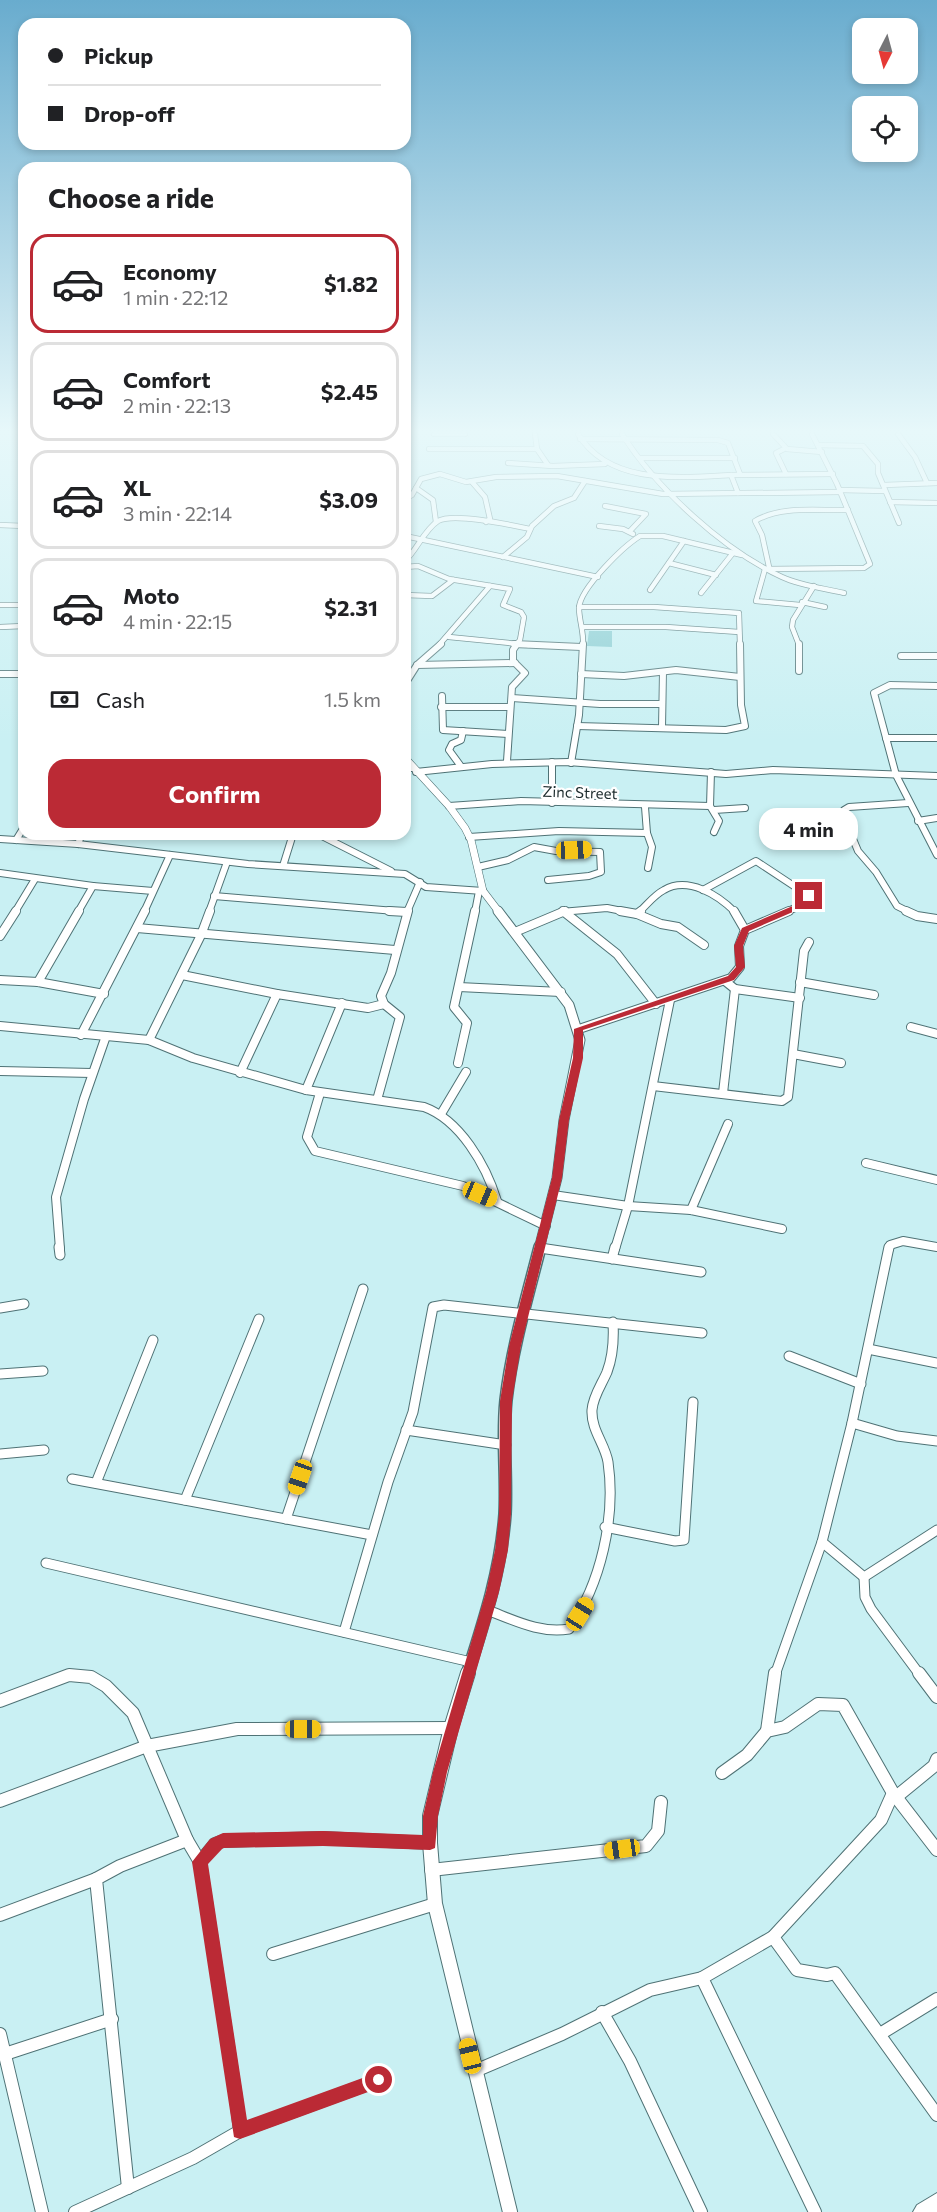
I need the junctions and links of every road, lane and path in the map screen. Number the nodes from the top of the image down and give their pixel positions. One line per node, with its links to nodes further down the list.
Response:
1 (411, 537): 9 (street)
2 (425, 537): 9 (street)
3 (527, 537): 16 (street)
4 (636, 537): 22 (street)
5 (666, 537): 10 (street)
6 (722, 537): 11 (street)
7 (761, 537): 19 (street)
8 (858, 537): 19 (street)
9 (423, 540): 14 (street); 16 (street)
10 (684, 541): 12 (street); 17 (street)
11 (731, 545): 12 (street); 15 (street)
12 (719, 549): 13 (street)
13 (733, 553): 15 (street); 21 (street)
14 (411, 554)
15 (742, 555): 19 (street)
16 (503, 557): 20 (street)
17 (669, 563): 21 (street); 27 (street)
18 (411, 567): 23 (street)
19 (767, 568): 26 (street); 31 (street)
20 (587, 575): 22 (street); 24 (street)
21 (716, 575): 28 (street)
22 (598, 577): 24 (street)
23 (453, 580): 25 (street); 30 (street)
24 (593, 585): 34 (street)
25 (490, 586): 40 (street); 41 (street)
26 (814, 586): 29 (street); 31 (street)
27 (650, 590)
28 (701, 593)
29 (844, 593)
30 (411, 596)
31 (801, 604): 35 (street); 47 (street)
32 (0, 605): 33 (street)
33 (18, 605)
34 (579, 607): 38 (street); 39 (street)
35 (825, 607)
36 (18, 626): 37 (street)
37 (0, 627)
38 (583, 627): 39 (street); 42 (street)
39 (739, 632): 53 (street)
40 (449, 637): 41 (street); 46 (street)
41 (519, 643): 42 (street); 45 (street)
42 (581, 647): 52 (street)
43 (901, 656): 44 (street)
44 (937, 656)
45 (515, 663): 46 (street); 56 (street)
46 (417, 665): 51 (street)
47 (799, 671)
48 (663, 672): 52 (street); 53 (street); 58 (street)
49 (0, 674): 50 (street)
50 (18, 674)
51 (411, 674)
52 (581, 674): 57 (street)
53 (740, 677): 62 (street)
54 (937, 686): 65 (street)
55 (442, 696): 59 (street)
56 (512, 698): 57 (street); 60 (street)
57 (580, 703): 58 (street); 61 (street)
58 (661, 704): 62 (street)
59 (441, 707): 60 (street); 63 (street)
60 (509, 707): 64 (street)
61 (577, 726): 62 (street); 69 (street)
62 (662, 727)
63 (463, 731): 64 (street); 70 (street)
64 (508, 734): 67 (street)
65 (886, 738): 66 (street); 74 (street)
66 (937, 738)
67 (507, 761): 68 (street); 70 (street)
68 (552, 762): 69 (street); 76 (street)
69 (572, 763): 73 (street)
70 (460, 765): 71 (street)
71 (411, 766)
72 (411, 768): 78 (street)
73 (711, 772): 74 (street); 80 (street)
74 (897, 775): 75 (street); 77 (street)
75 (937, 776)
76 (552, 802): 78 (street, Zinc Street); 79 (street, Zinc Street)
77 (908, 803): 83 (street); 113 (street)
78 (449, 806): 87 (street)
79 (645, 807): 80 (street, Zinc Street); 85 (street)
80 (712, 808): 81 (street, Zinc Street); 84 (street)
81 (745, 808)
82 (937, 818): 83 (street)
83 (918, 820): 95 (street)
84 (714, 832)
85 (647, 833): 87 (street); 99 (street)
86 (18, 837): 89 (street)
87 (469, 837): 98 (street)
88 (0, 839): 89 (street)
89 (16, 840): 93 (street)
90 (80, 840): 93 (street)
91 (291, 840): 97 (street)
92 (330, 840): 101 (street)
93 (78, 844): 94 (street)
94 (170, 855): 96 (street); 107 (street)
95 (937, 855)
96 (226, 862): 97 (street); 109 (street)
97 (283, 866): 101 (street)
98 (478, 867): 103 (street); 108 (street)
99 (648, 868)
100 (0, 873): 102 (street)
101 (395, 873): 104 (street)
102 (35, 879): 105 (street); 118 (street)
103 (548, 880)
104 (420, 882): 108 (street); 111 (street)
105 (93, 886): 107 (street); 125 (street)
106 (703, 890): 112 (street); 115 (street); 115 (street)
107 (153, 891): 114 (street)
108 (481, 891): 116 (street); 127 (street)
109 (214, 896): 111 (street); 117 (street)
110 (563, 911): 112 (street); 116 (street); 137 (street)
111 (407, 912): 121 (street)
112 (637, 914): 120 (street)
113 (937, 919)
114 (137, 928): 117 (street); 130 (street)
115 (745, 930): 124 (street)
116 (515, 932): 129 (street)
117 (201, 935): 121 (street); 122 (street)
118 (0, 936)
119 (809, 942): 126 (street)
120 (704, 945)
121 (394, 950): 136 (street)
122 (182, 975): 131 (street); 144 (street)
123 (0, 980): 125 (street)
124 (725, 981): 128 (street); 134 (street)
125 (38, 982): 130 (street)
126 (800, 982): 132 (street); 133 (street)
127 (459, 987): 129 (street); 146 (street)
128 (735, 989): 133 (street); 155 (street)
129 (561, 992): 140 (street)
130 (104, 994): 142 (street)
131 (277, 994): 135 (street); 151 (street)
132 (874, 995)
133 (800, 998): 145 (street)
134 (670, 1000): 137 (street); 152 (street)
135 (342, 1003): 136 (street); 153 (street)
136 (384, 1004): 156 (street)
137 (656, 1004): 140 (street)
138 (0, 1026): 142 (street)
139 (911, 1027): 141 (street)
140 (579, 1029): 161 (street)
141 (937, 1034)
142 (81, 1035): 143 (street)
143 (106, 1036): 144 (street); 150 (street)
144 (149, 1040): 151 (street)
145 (793, 1054): 147 (street); 155 (street)
146 (458, 1063)
147 (841, 1063)
148 (0, 1071): 150 (street)
149 (466, 1072): 157 (street)
150 (92, 1073): 169 (street)
151 (240, 1073): 153 (street)
152 (653, 1086): 155 (street); 163 (street)
153 (306, 1090): 154 (street)
154 (320, 1093): 156 (street); 162 (street)
155 (723, 1093)
156 (377, 1100): 157 (street)
157 (441, 1114): 162 (street)
158 (728, 1124): 164 (street)
159 (866, 1163): 160 (street)
160 (937, 1180)
161 (553, 1196): 163 (street); 165 (street)
162 (497, 1201): 165 (street)
163 (628, 1206): 164 (street); 170 (street)
164 (691, 1210): 166 (street)
165 (546, 1226): 168 (street)
166 (782, 1229)
167 (937, 1247): 180 (street)
168 (540, 1248): 170 (street); 175 (street)
169 (60, 1255)
170 (612, 1259): 171 (street)
171 (701, 1272)
172 (363, 1289): 196 (street)
173 (24, 1304): 174 (street)
174 (0, 1308)
175 (524, 1314): 177 (street); 188 (street); 190 (street)
176 (260, 1319): 195 (street)
177 (613, 1322): 178 (street); 197 (street)
178 (702, 1333)
179 (153, 1340): 194 (street)
180 (868, 1349): 182 (street); 185 (street)
181 (789, 1356): 185 (street)
182 (937, 1364)
183 (43, 1371): 184 (street)
184 (0, 1374)
185 (861, 1384): 187 (street)
186 (693, 1402): 197 (street)
187 (852, 1423): 189 (street); 200 (street)
188 (406, 1430): 190 (street); 199 (street)
189 (937, 1441)
190 (506, 1445): 203 (street)
191 (44, 1450): 192 (street)
192 (0, 1454)
193 (72, 1479): 194 (street)
194 (96, 1483): 195 (street)
195 (185, 1500): 196 (street)
196 (286, 1519): 199 (street)
197 (605, 1527): 203 (street)
198 (937, 1530): 202 (street)
199 (372, 1535): 204 (street)
200 (822, 1542): 202 (street); 209 (street)
201 (46, 1563): 204 (street)
202 (864, 1577): 206 (street)
203 (487, 1610): 205 (street)
204 (344, 1632): 205 (street)
205 (471, 1662): 208 (street)
206 (937, 1697)
207 (0, 1701): 210 (street)
208 (451, 1728): 210 (street); 217 (street)
209 (767, 1731): 212 (street); 213 (street)
210 (147, 1746): 214 (street); 216 (street)
211 (937, 1759): 213 (street)
212 (722, 1773)
213 (894, 1795): 218 (street); 224 (street)
214 (0, 1801)
215 (661, 1802): 220 (street)
216 (187, 1840): 219 (street); 221 (street)
217 (430, 1843): 219 (street); 220 (street)
218 (937, 1850)
219 (200, 1862): 236 (street)
220 (431, 1870): 222 (street)
221 (96, 1879): 223 (street); 229 (street)
222 (435, 1904): 225 (street); 233 (street)
223 (0, 1916)
224 (773, 1937): 226 (street); 231 (street)
225 (273, 1954)
226 (702, 1978): 228 (street); 244 (street)
227 (937, 1999): 231 (street)
228 (602, 2013): 233 (street); 243 (street)
229 (112, 2019): 232 (street); 237 (street)
230 (0, 2034): 232 (street)
231 (880, 2034): 235 (street)
232 (5, 2054): 240 (street)
233 (474, 2072): 242 (street)
234 (379, 2080): 236 (street)
235 (937, 2115)
236 (240, 2131): 237 (street)
237 (128, 2188): 239 (street)
238 (937, 2203): 245 (main road)
239 (90, 2209): 241 (street)
240 (42, 2212)
241 (75, 2212)
242 (510, 2212)
243 (700, 2212)
244 (815, 2212)
245 (924, 2212)

